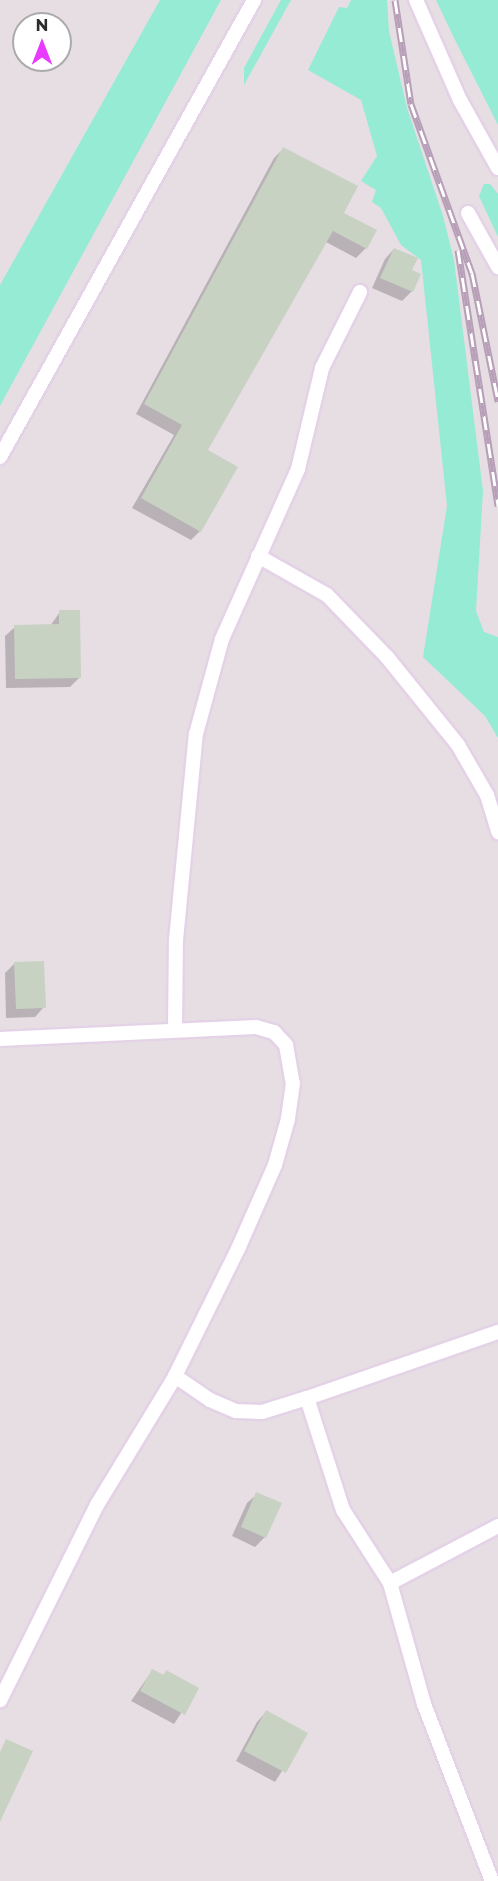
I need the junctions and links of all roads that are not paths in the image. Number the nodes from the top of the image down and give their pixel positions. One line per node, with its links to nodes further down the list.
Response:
1 (254, 0): 7 (lane)
2 (416, 0): 3 (lane)
3 (498, 168)
4 (468, 213): 5 (lane)
5 (498, 267)
6 (360, 292): 8 (lane)
7 (0, 457)
8 (258, 556): 9 (lane); 10 (lane)
9 (498, 832)
10 (175, 1030): 11 (lane); 13 (lane)
11 (0, 1039)
12 (498, 1332): 14 (lane)
13 (176, 1376): 14 (lane); 17 (lane)
14 (307, 1398): 16 (lane)
15 (498, 1526): 16 (lane)
16 (390, 1583): 18 (lane)
17 (0, 1700)
18 (492, 1881)

